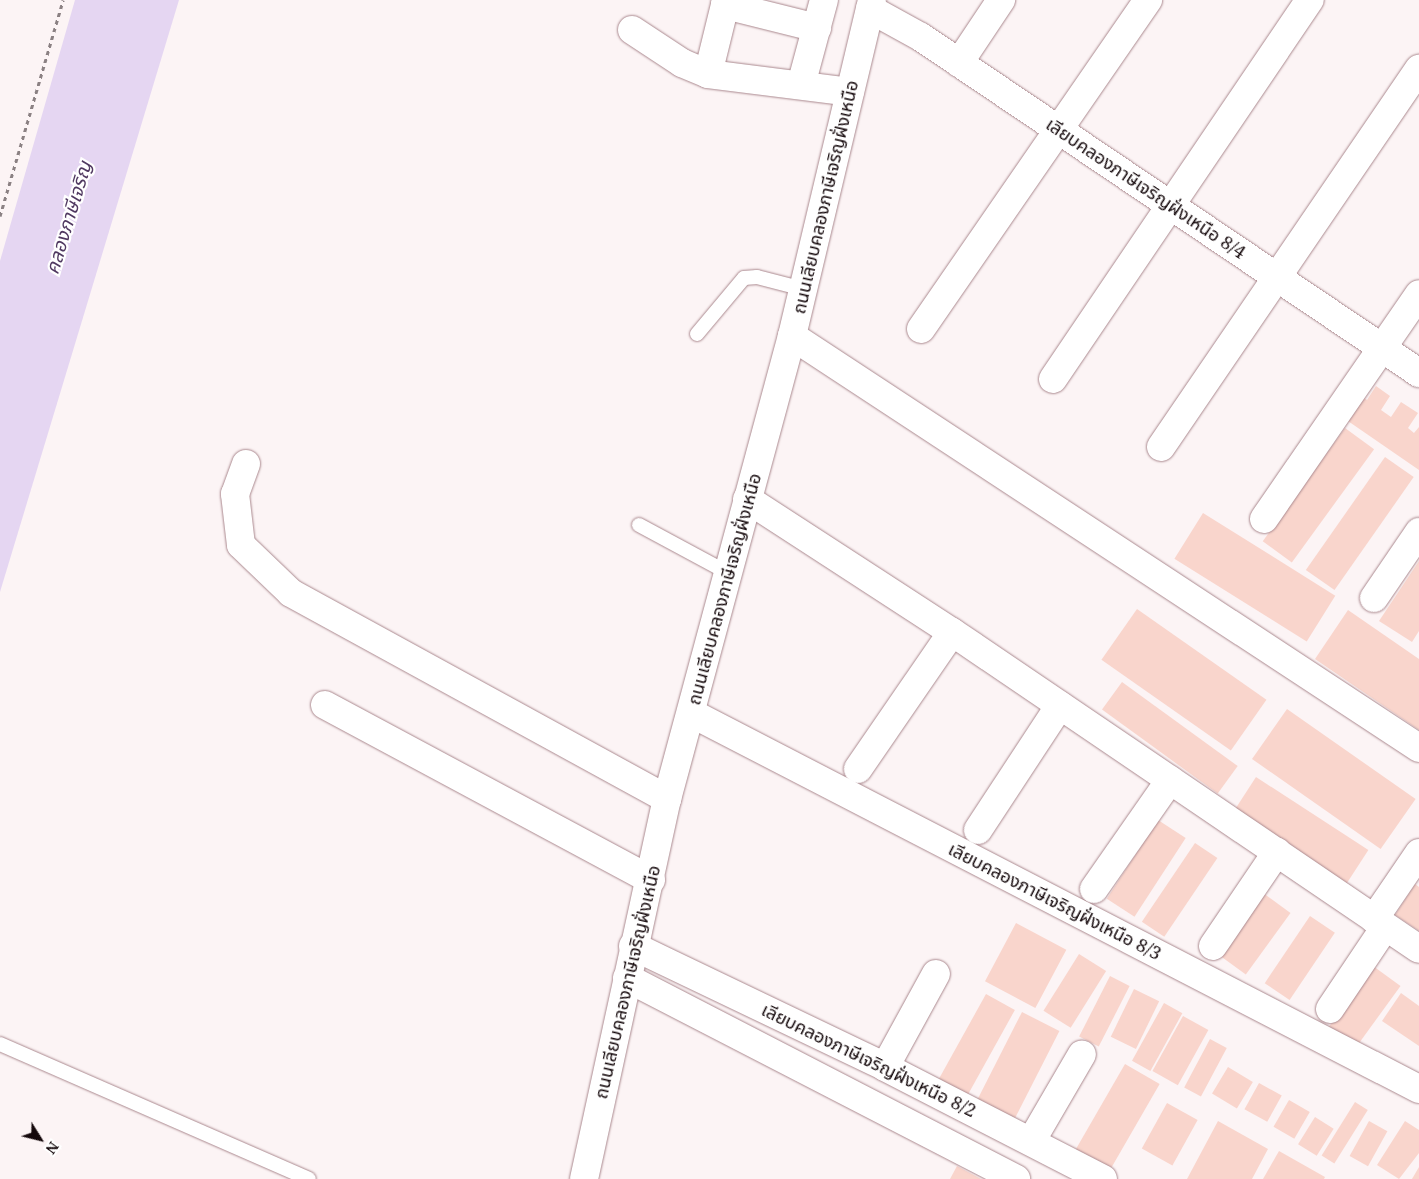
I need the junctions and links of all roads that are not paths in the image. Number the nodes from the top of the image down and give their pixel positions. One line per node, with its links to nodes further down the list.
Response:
1 (824, 0): 7 (street)
2 (1001, 0): 9 (street)
3 (1148, 0): 14 (street)
4 (1310, 0): 15 (street)
5 (726, 3): 7 (street); 11 (street)
6 (871, 4): 9 (street, เลียบคลองภาษีเจริญฝั่งเหนือ 8/4); 13 (street, ถนนเลียบคลองภาษีเจริญฝั่งเหนือ)
7 (817, 28): 12 (street)
8 (632, 30): 11 (street)
9 (959, 63): 14 (street, เลียบคลองภาษีเจริญฝั่งเหนือ 8/4)
10 (1419, 69): 16 (street)
11 (708, 74): 12 (street)
12 (801, 85): 13 (street)
13 (850, 92): 17 (street, ถนนเลียบคลองภาษีเจริญฝั่งเหนือ)
14 (1060, 130): 15 (street, เลียบคลองภาษีเจริญฝั่งเหนือ 8/4); 19 (street)
15 (1171, 206): 16 (street, เลียบคลองภาษีเจริญฝั่งเหนือ 8/4); 24 (street)
16 (1276, 276): 22 (street, เลียบคลองภาษีเจริญฝั่งเหนือ 8/4); 25 (street)
17 (803, 289): 20 (lane); 21 (street, ถนนเลียบคลองภาษีเจริญฝั่งเหนือ)
18 (1419, 294): 22 (street)
19 (921, 329)
20 (697, 334)
21 (792, 336): 27 (street, ถนนเลียบคลองภาษีเจริญฝั่งเหนือ); 37 (street)
22 (1382, 348): 23 (street, เลียบคลองภาษีเจริญฝั่งเหนือ 8/4); 28 (street)
23 (1419, 373)
24 (1053, 379)
25 (1161, 447)
26 (246, 464): 40 (street)
27 (747, 499): 31 (street, ถนนเลียบคลองภาษีเจริญฝั่งเหนือ); 33 (street)
28 (1264, 519)
29 (639, 525): 31 (lane)
30 (1419, 532): 32 (street)
31 (728, 573): 36 (street, ถนนเลียบคลองภาษีเจริญฝั่งเหนือ)
32 (1374, 598)
33 (952, 632): 35 (street); 38 (street)
34 (325, 705): 44 (street)
35 (1060, 705): 39 (street); 41 (street)
36 (691, 713): 40 (street, ถนนเลียบคลองภาษีเจริญฝั่งเหนือ); 56 (street, เลียบคลองภาษีเจริญฝั่งเหนือ 8/3)
37 (1419, 748)
38 (858, 769)
39 (1170, 780): 42 (street); 45 (street)
40 (667, 799): 44 (street, ถนนเลียบคลองภาษีเจริญฝั่งเหนือ)
41 (978, 830)
42 (1276, 852): 46 (street); 48 (street)
43 (1419, 853): 46 (street)
44 (651, 880): 47 (street, ถนนเลียบคลองภาษีเจริญฝั่งเหนือ)
45 (1094, 889)
46 (1380, 923): 49 (street); 52 (street)
47 (633, 946): 51 (street, ถนนเลียบคลองภาษีเจริญฝั่งเหนือ); 55 (street, เลียบคลองภาษีเจริญฝั่งเหนือ 8/2)
48 (1212, 946)
49 (1419, 949)
50 (936, 974): 55 (street)
51 (627, 978): 59 (street, ถนนเลียบคลองภาษีเจริญฝั่งเหนือ); 60 (street)
52 (1330, 1009)
53 (0, 1044): 58 (lane)
54 (1082, 1054): 57 (street)
55 (885, 1067): 57 (street, เลียบคลองภาษีเจริญฝั่งเหนือ 8/2)
56 (1419, 1089)
57 (1032, 1140): 61 (street, เลียบคลองภาษีเจริญฝั่งเหนือ 8/2)
58 (308, 1179)
59 (584, 1179)
60 (1016, 1179)
61 (1103, 1179)

